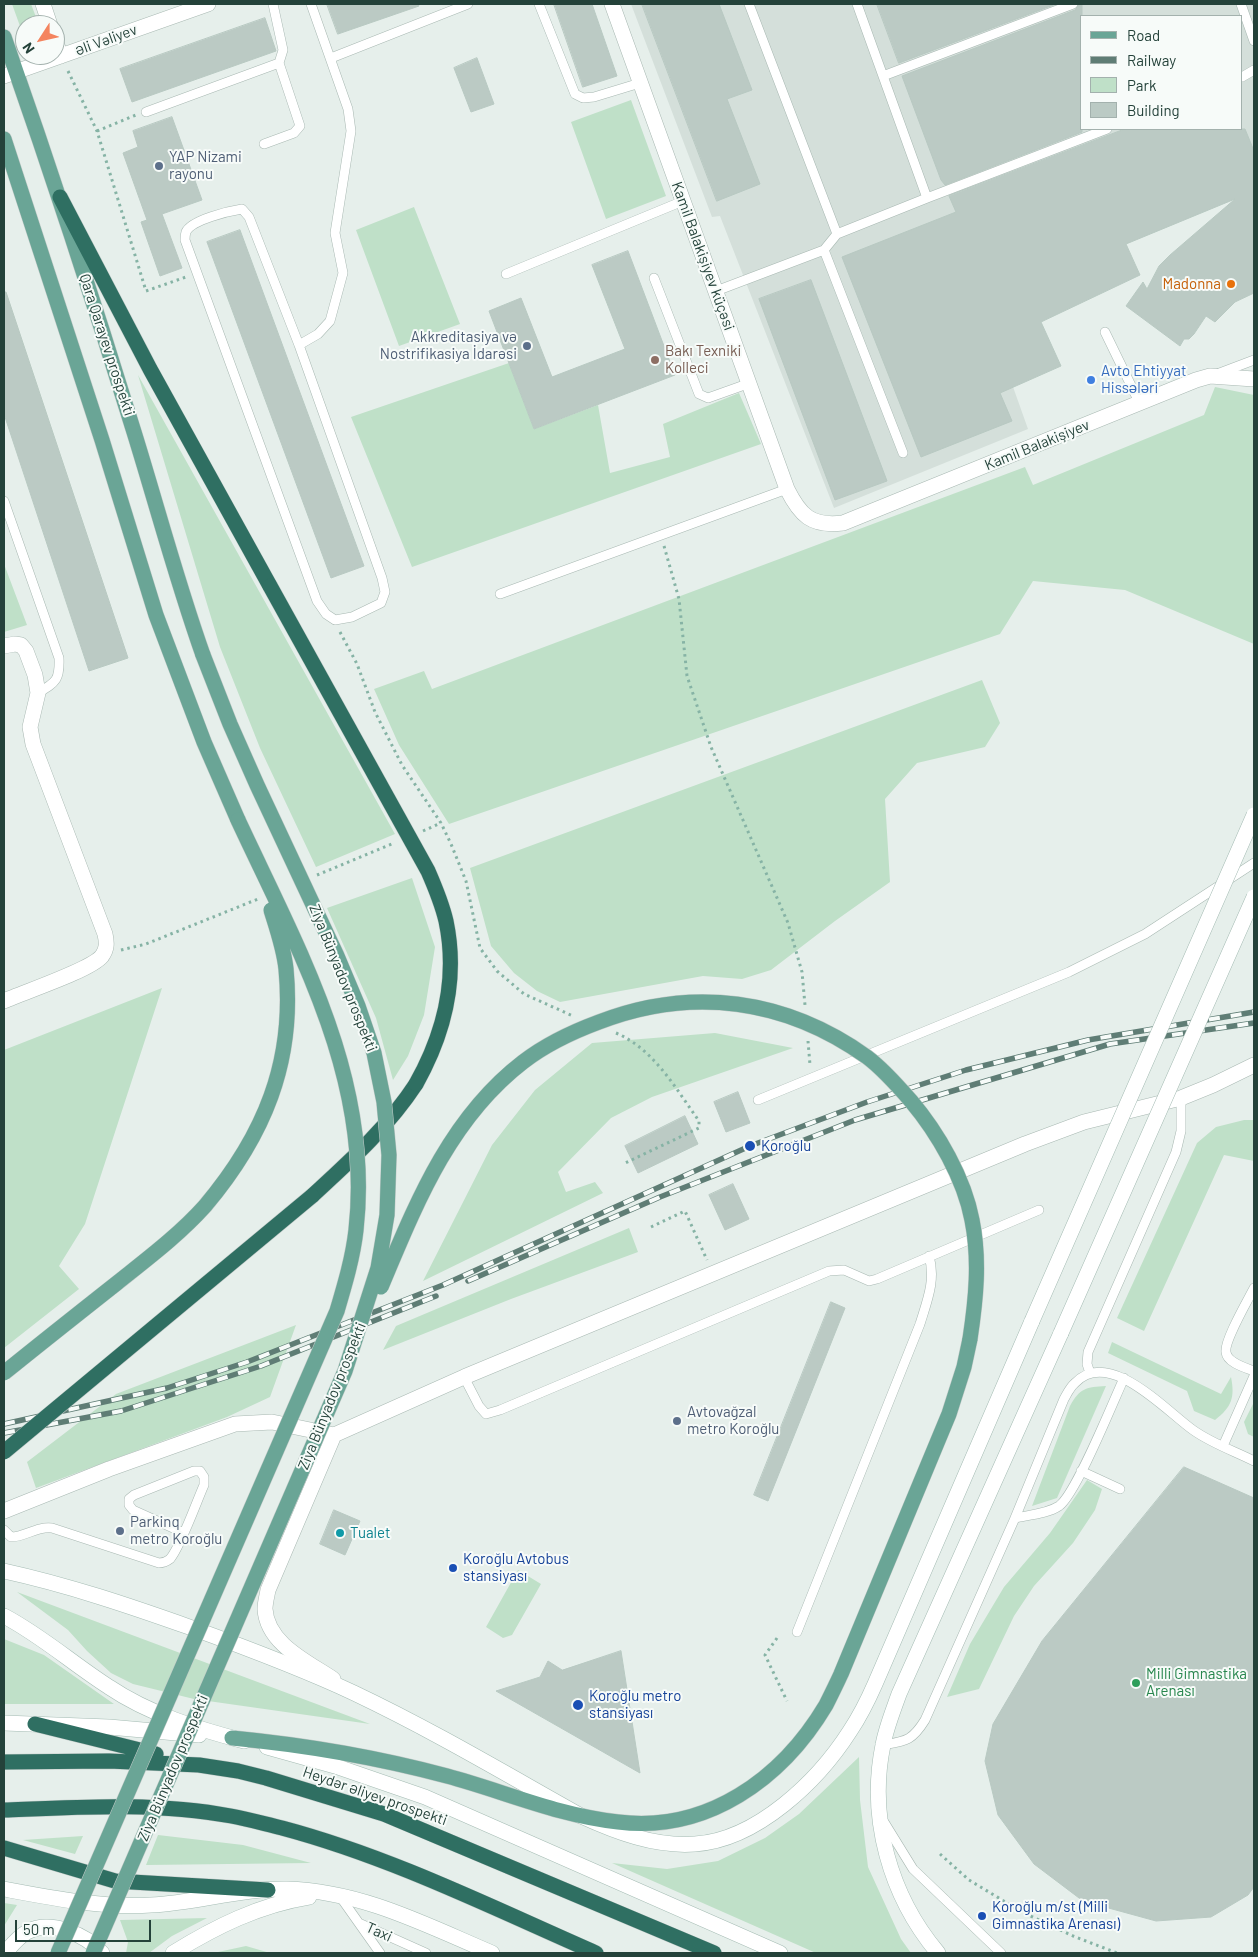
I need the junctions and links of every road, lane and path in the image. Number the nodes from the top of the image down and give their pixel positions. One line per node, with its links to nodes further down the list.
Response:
1 (208, 4): 13 (main road, Əli Vəliyev)
2 (273, 4): 16 (lane)
3 (311, 4): 14 (lane)
4 (468, 4): 14 (lane)
5 (539, 4): 22 (lane)
6 (612, 4): 22 (main road, Kamil Balakişiyev küçəsi)
7 (749, 4): 32 (lane)
8 (857, 4): 20 (lane)
9 (1073, 4): 20 (lane)
10 (1241, 4): 12 (lane)
11 (4, 37): 19 (main road, Qara Qarayev prospekti)
12 (1254, 41)
13 (65, 55)
14 (331, 58): 39 (lane)
15 (65, 64): 25 (path)
16 (279, 64): 23 (lane); 27 (lane)
17 (34, 65): 19 (main road, Əli Vəliyev)
18 (1254, 70): 21 (lane)
19 (10, 73): 29 (main road, Qara Qarayev prospekti)
20 (883, 76): 30 (lane)
21 (1243, 76)
22 (640, 83): 31 (main road, Kamil Balakişiyev küçəsi)
23 (146, 112): 25 (path)
24 (1104, 130): 30 (lane)
25 (97, 131): 34 (path)
26 (4, 139): 28 (main road)
27 (264, 144)
28 (8, 160): 56 (main road, Ziya Bünyadov prospekti)
29 (60, 197): 53 (main road, Qara Qarayev prospekti); 83 (highway, bridge)
30 (927, 198): 32 (lane)
31 (683, 201): 35 (lane); 37 (main road, Kamil Balakişiyev küçəsi)
32 (836, 234): 33 (lane)
33 (824, 250): 37 (lane); 45 (lane)
34 (196, 274): 39 (lane); 51 (lane)
35 (506, 274)
36 (654, 278): 43 (lane)
37 (716, 291): 43 (main road, Kamil Balakişiyev küçəsi)
38 (1105, 332): 44 (lane)
39 (299, 345): 51 (lane)
40 (1254, 360): 41 (lane)
41 (1210, 376): 42 (main road, Kamil Balakişiyev); 44 (main road, Kamil Balakişiyev)
42 (1254, 378)
43 (750, 383): 46 (main road, Kamil Balakişiyev küçəsi)
44 (1140, 404): 48 (main road, Kamil Balakişiyev)
45 (903, 453)
46 (787, 489): 48 (main road, Kamil Balakişiyev küçəsi); 49 (lane)
47 (4, 501): 54 (lane)
48 (822, 524)
49 (661, 536): 50 (lane); 61 (path)
50 (500, 594)
51 (334, 620): 59 (path)
52 (4, 646): 54 (main road)
53 (203, 655): 74 (main road, Ziya Bünyadov prospekti, bridge)
54 (38, 693): 60 (main road)
55 (1254, 815): 106 (main road, bridge)
56 (238, 820): 76 (main road, bridge); 115 (main road, Ziya Bünyadov prospekti, bridge)
57 (1254, 863): 64 (lane)
58 (1254, 897): 101 (main road, bridge)
59 (480, 948)
60 (4, 1001)
61 (805, 1010)
62 (808, 1039): 64 (path)
63 (1254, 1065): 65 (main road)
64 (811, 1077): 66 (lane)
65 (1181, 1098): 72 (main road); 77 (lane)
66 (758, 1100)
67 (692, 1130): 68 (path)
68 (622, 1164)
69 (1039, 1210): 71 (lane)
70 (651, 1227): 72 (path)
71 (928, 1256): 78 (lane); 93 (lane)
72 (713, 1272): 78 (main road)
73 (1254, 1288): 75 (lane)
74 (345, 1371): 106 (main road, bridge); 116 (main road, Ziya Bünyadov prospekti, bridge)
75 (1254, 1371)
76 (4, 1373)
77 (1090, 1373): 80 (lane); 88 (lane)
78 (464, 1376): 81 (main road)
79 (1254, 1376): 82 (lane)
80 (1124, 1378): 82 (lane); 85 (lane)
81 (334, 1435): 87 (main road); 95 (main road)
82 (1223, 1446): 84 (lane)
83 (4, 1452)
84 (1254, 1461)
85 (1081, 1471): 86 (lane); 88 (lane)
86 (1120, 1489)
87 (4, 1511)
88 (1014, 1518): 101 (lane)
89 (4, 1530): 90 (lane)
90 (184, 1533): 90 (lane)
91 (4, 1571): 95 (main road)
92 (4, 1616): 100 (main road)
93 (797, 1632)
94 (777, 1638): 96 (path)
95 (354, 1694): 106 (main road)
96 (787, 1701)
97 (4, 1723): 98 (main road)
98 (35, 1724): 99 (main road); 100 (main road); 103 (highway)
99 (4, 1731)
100 (232, 1738): 106 (main road); 124 (main road)
101 (882, 1745): 105 (main road)
102 (4, 1762): 103 (highway, Heydər Əliyev prospekti)
103 (199, 1765): 123 (highway, Heydər Əliyev prospekti)
104 (4, 1810): 122 (highway)
105 (878, 1811): 125 (main road); 126 (lane)
106 (581, 1816)
107 (4, 1848): 110 (highway)
108 (940, 1854): 127 (path)
109 (4, 1889): 110 (main road)
110 (268, 1890): 111 (main road)
111 (333, 1894): 112 (lane); 118 (main road); 121 (main road)
112 (359, 1923): 113 (lane); 120 (lane, Taxi)
113 (378, 1950): 119 (lane, Taxi)
114 (5, 1953): 117 (main road)
115 (58, 1953)
116 (93, 1953)
117 (102, 1953)
118 (173, 1953)
119 (389, 1953)
120 (426, 1953)
121 (492, 1953)
122 (596, 1953)
123 (714, 1953)
124 (780, 1953)
125 (938, 1953)
126 (1001, 1953)
127 (1117, 1953)

